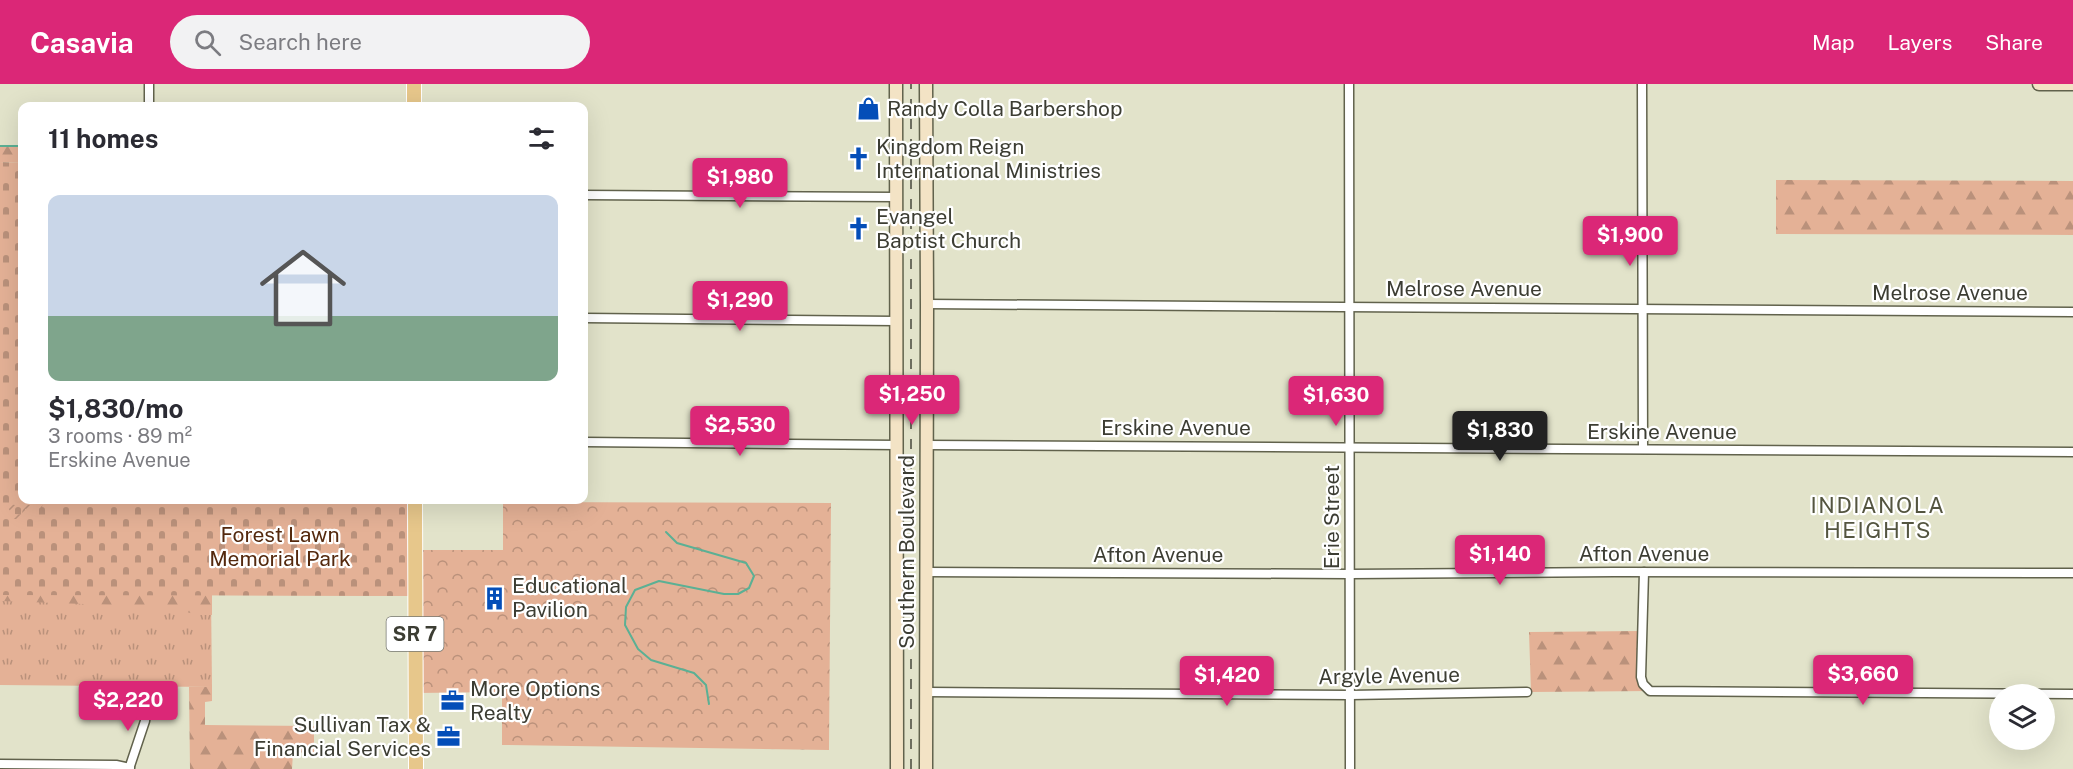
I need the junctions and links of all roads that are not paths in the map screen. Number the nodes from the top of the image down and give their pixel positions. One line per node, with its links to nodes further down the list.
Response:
1 (149, 84): 9 (street)
2 (414, 84): 10 (main road)
3 (896, 84): 12 (street, Southern Boulevard)
4 (926, 84): 13 (street, Southern Boulevard)
5 (1349, 84): 14 (street, Erie Street)
6 (1642, 84): 15 (street)
7 (2038, 84): 8 (street)
8 (2073, 84)
9 (149, 102)
10 (414, 102)
11 (588, 195): 12 (street)
12 (896, 197): 18 (street, Southern Boulevard)
13 (927, 304): 14 (street, Melrose Avenue); 21 (street, Southern Boulevard)
14 (1349, 306): 15 (street, Melrose Avenue); 22 (street, Erie Street)
15 (1643, 308): 16 (street, Melrose Avenue); 23 (street)
16 (2073, 312)
17 (588, 318): 18 (street)
18 (896, 321): 20 (street, Southern Boulevard)
19 (588, 442): 20 (street)
20 (897, 445): 38 (street, Southern Boulevard)
21 (927, 445): 22 (street, Erskine Avenue); 26 (street, Southern Boulevard)
22 (1350, 447): 23 (street, Erskine Avenue); 29 (street, Erie Street)
23 (1643, 449): 24 (street, Erskine Avenue)
24 (2073, 452)
25 (415, 504): 37 (main road, SR 7)
26 (927, 572): 29 (street, Afton Avenue); 30 (street, Southern Boulevard)
27 (1644, 572): 28 (street, Afton Avenue); 29 (street, Afton Avenue); 32 (street)
28 (2073, 573)
29 (1350, 574): 33 (street, Erie Street)
30 (927, 692): 33 (street, Argyle Avenue); 39 (street, Southern Boulevard)
31 (1527, 692): 33 (street, Argyle Avenue)
32 (2073, 694)
33 (1350, 695): 40 (street, Erie Street)
34 (148, 699): 36 (street)
35 (0, 764): 36 (street)
36 (130, 768)
37 (416, 769)
38 (897, 769)
39 (926, 769)
40 (1350, 769)

